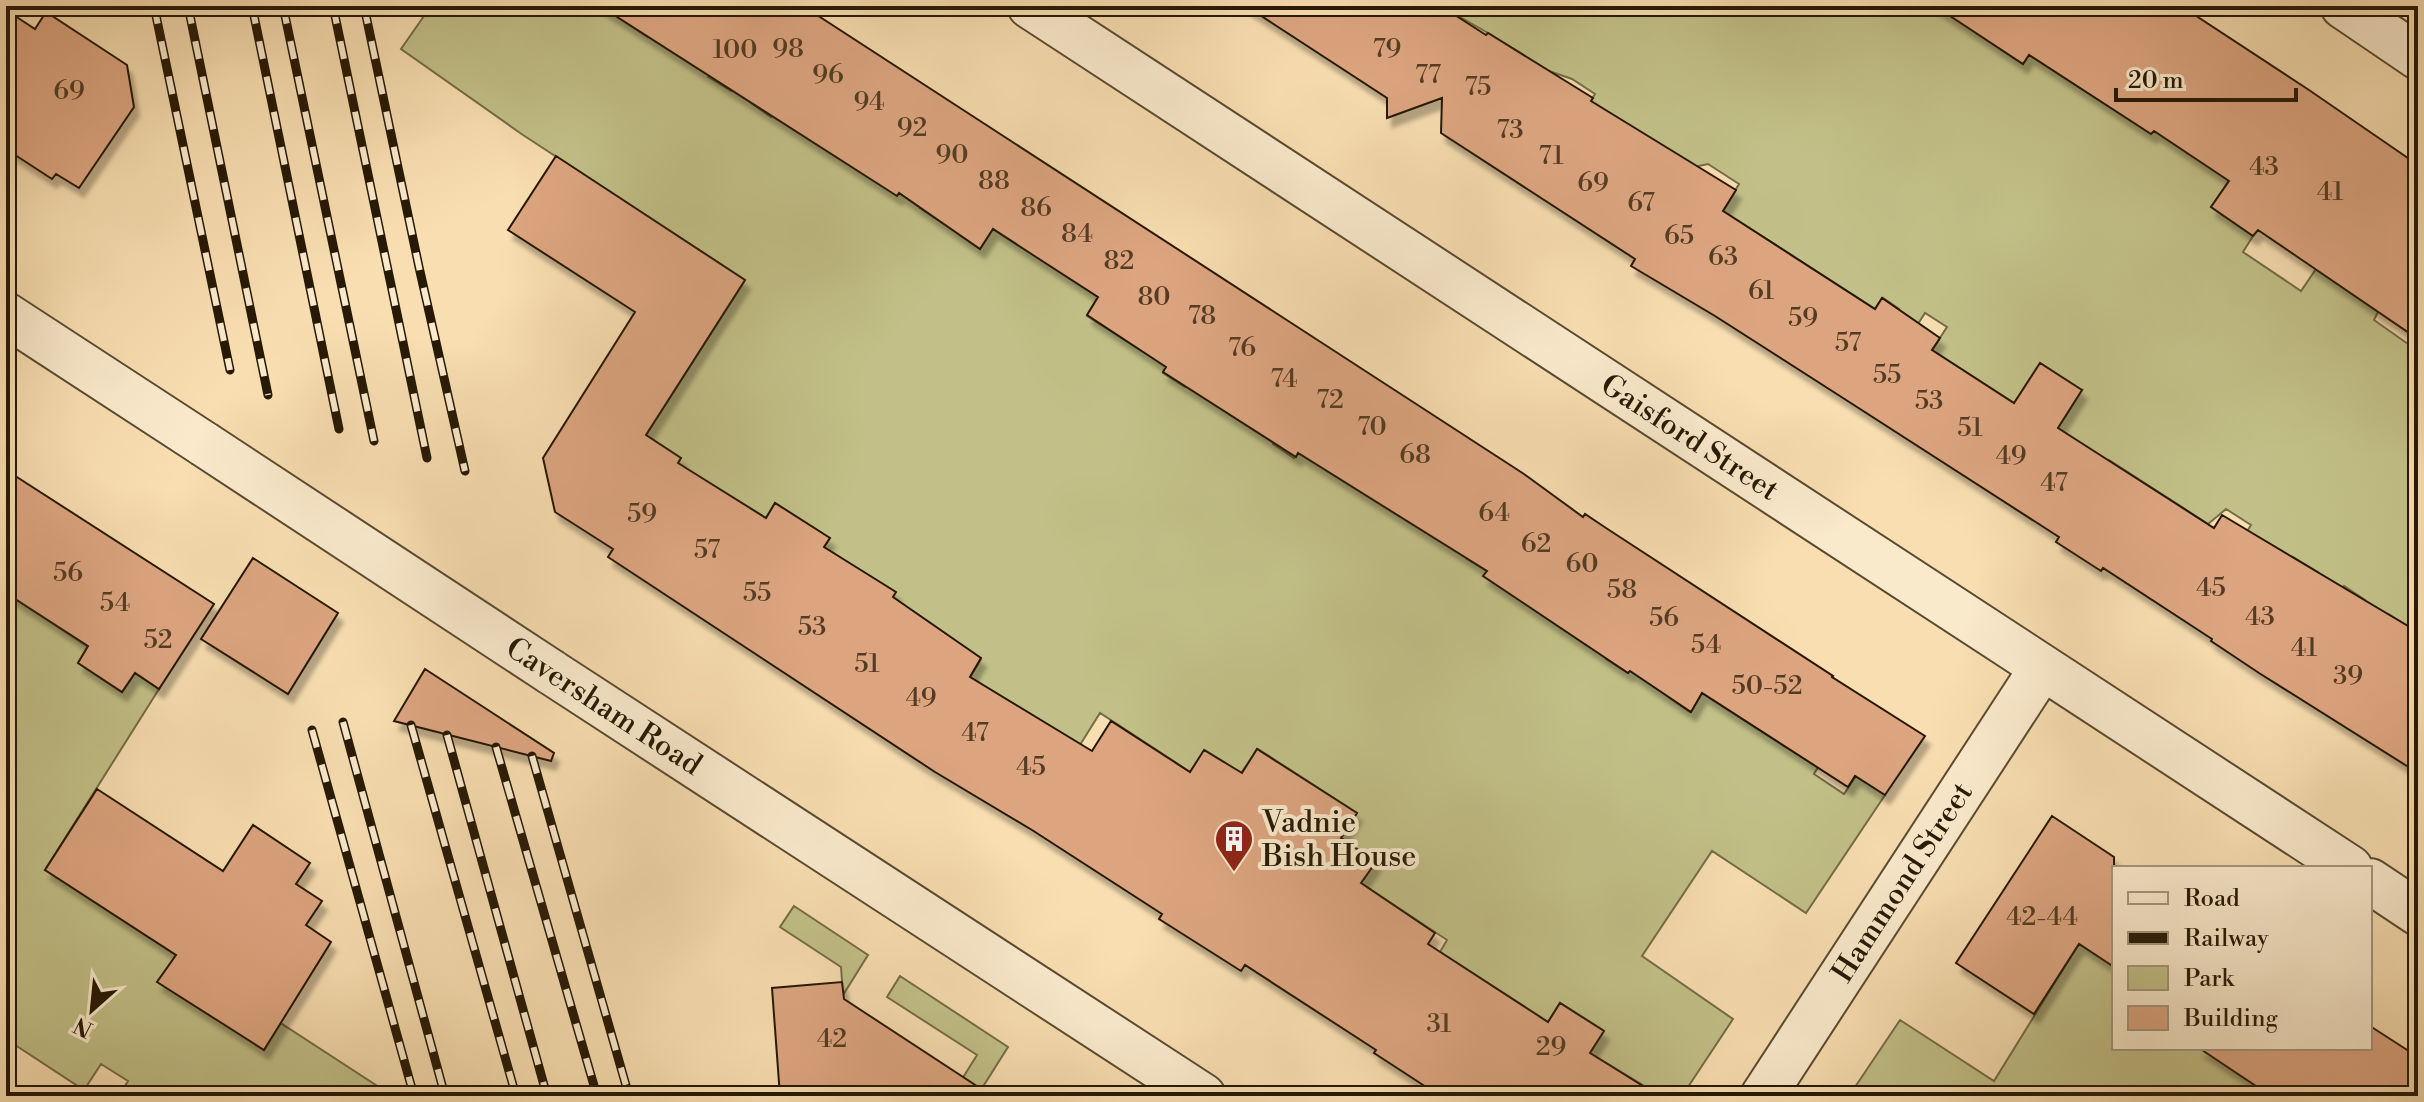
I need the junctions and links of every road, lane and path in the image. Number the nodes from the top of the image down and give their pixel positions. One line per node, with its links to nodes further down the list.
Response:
1 (1030, 6): 5 (street, Gaisford Street)
2 (2343, 6): 3 (street)
3 (2418, 57)
4 (6, 315): 9 (street, Caversham Road, bridge)
5 (2042, 668): 6 (street, Gaisford Street); 10 (street, Hammond Street)
6 (2347, 866)
7 (2372, 882): 8 (street)
8 (2418, 913)
9 (1203, 1096)
10 (1763, 1096)

